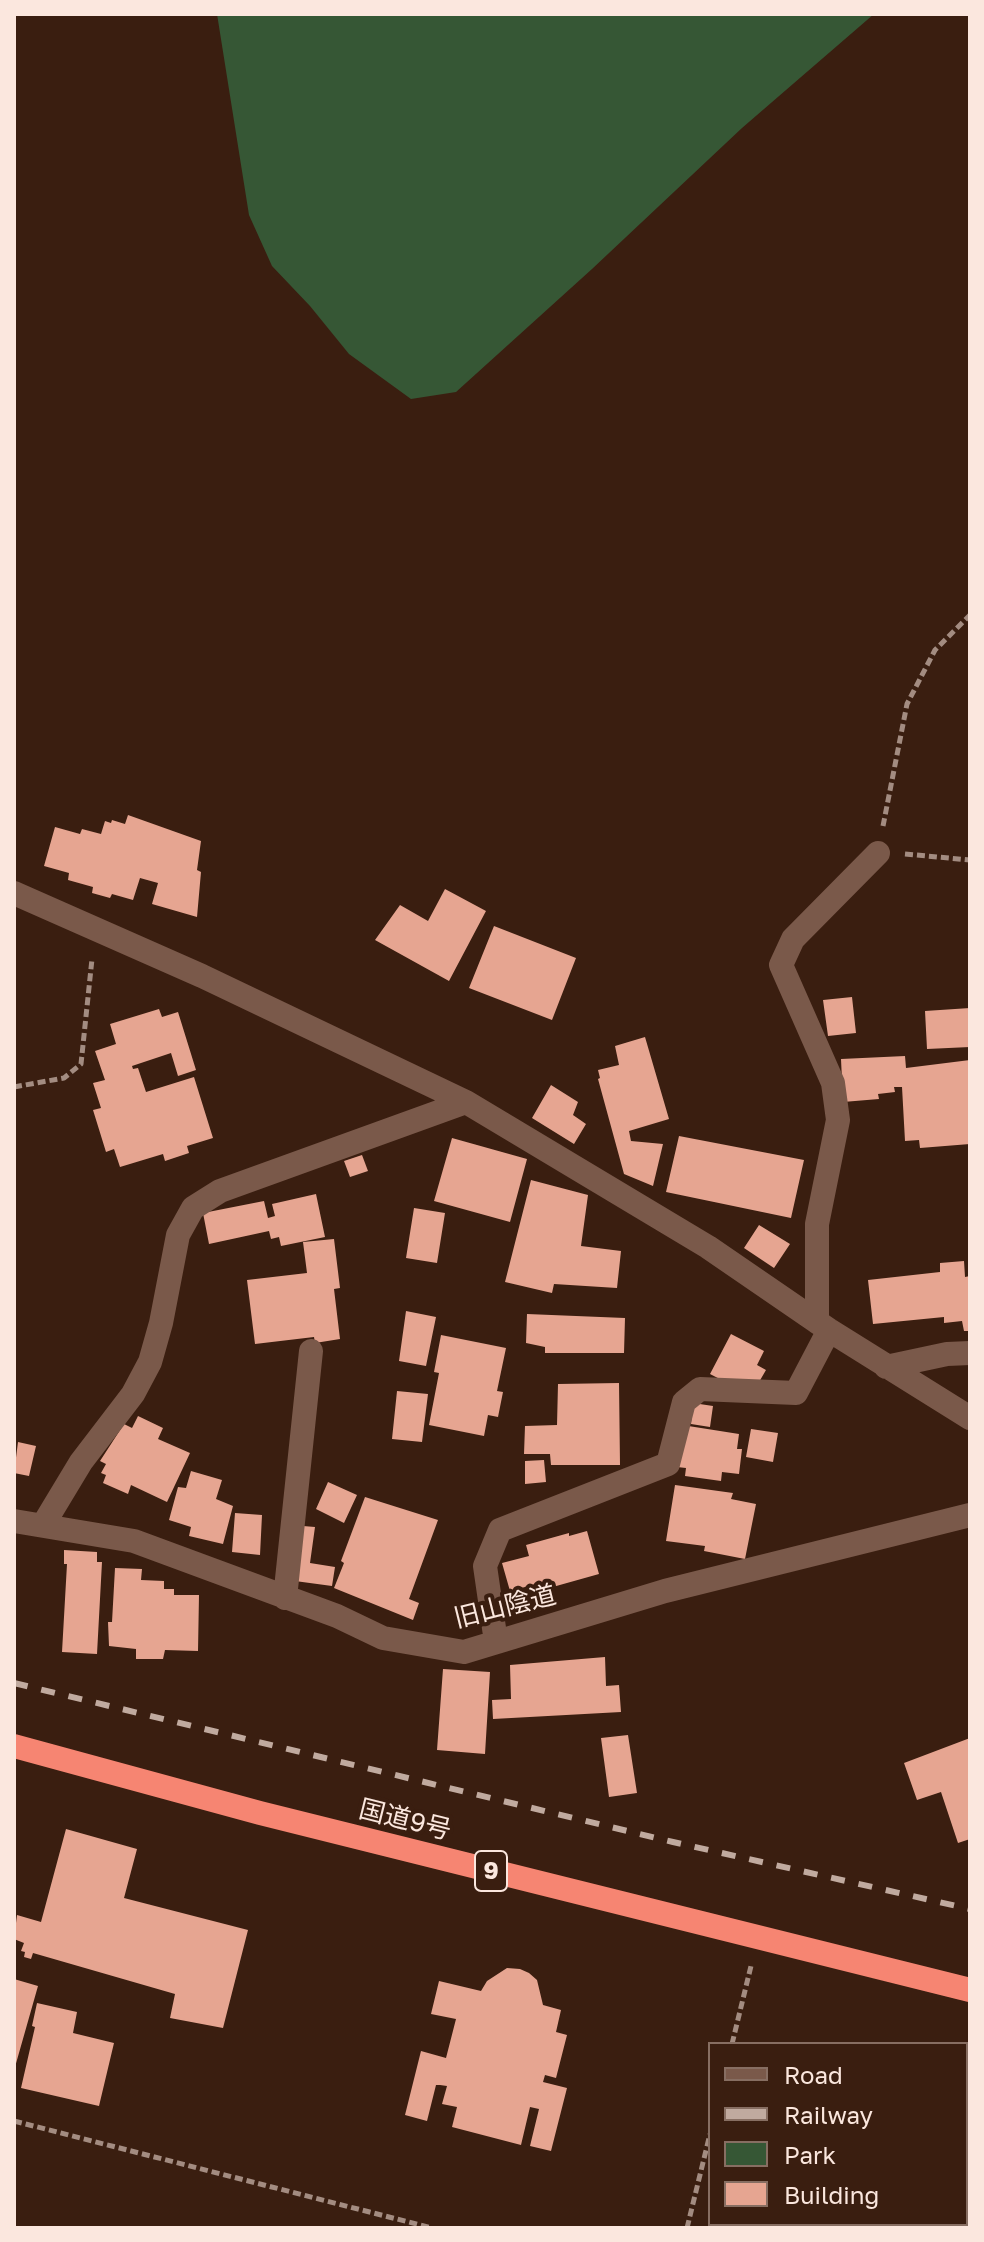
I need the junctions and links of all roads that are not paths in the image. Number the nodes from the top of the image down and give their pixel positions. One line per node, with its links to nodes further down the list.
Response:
1 (878, 853): 4 (street)
2 (14, 893): 3 (street)
3 (466, 1102): 4 (street); 11 (street)
4 (823, 1326): 7 (street); 13 (street)
5 (311, 1351): 12 (street)
6 (970, 1353): 7 (street)
7 (886, 1367): 8 (street)
8 (970, 1418)
9 (970, 1515): 13 (street, 旧山陰道)
10 (14, 1521): 11 (street, 旧山陰道)
11 (43, 1525): 12 (street, 旧山陰道)
12 (285, 1598): 13 (street, 旧山陰道)
13 (496, 1642)
14 (14, 1746): 15 (highway, 国道9号 / 9)
15 (970, 1990)

